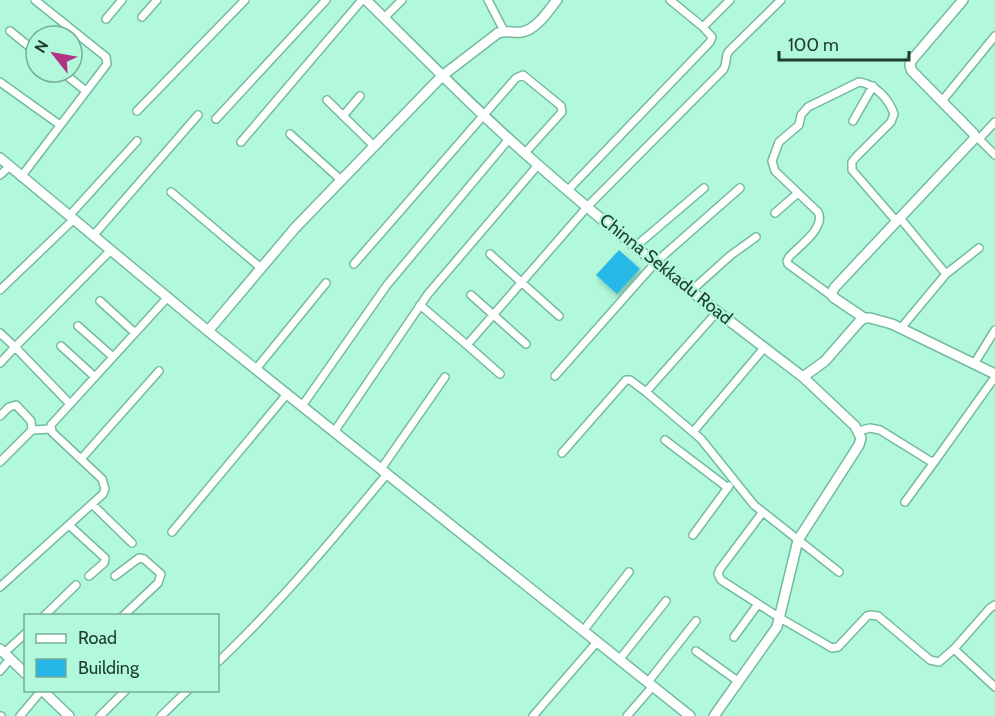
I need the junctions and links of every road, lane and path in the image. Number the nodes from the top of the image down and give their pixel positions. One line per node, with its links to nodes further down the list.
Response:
1 (35, 0): 26 (street)
2 (122, 0): 16 (street)
3 (157, 0): 14 (street)
4 (245, 0): 30 (street)
5 (327, 0): 34 (street)
6 (364, 0): 15 (street, Chinna Sekkadu Road); 42 (street)
7 (402, 0): 15 (street)
8 (488, 0): 18 (street)
9 (557, 0): 18 (street)
10 (670, 0): 17 (street)
11 (730, 0): 17 (street)
12 (781, 0): 57 (street)
13 (963, 0): 29 (street)
14 (142, 16)
15 (384, 18): 22 (street, Chinna Sekkadu Road)
16 (106, 19)
17 (704, 27): 54 (street)
18 (504, 30): 22 (street)
19 (10, 32): 21 (street)
20 (995, 36): 29 (street)
21 (24, 43)
22 (442, 76): 33 (street, Chinna Sekkadu Road); 43 (street)
23 (0, 82): 37 (street)
24 (77, 84): 26 (street)
25 (873, 86): 35 (street); 56 (street); 60 (street)
26 (86, 91): 37 (street)
27 (360, 96): 32 (street)
28 (327, 100): 32 (street)
29 (942, 101): 39 (street)
30 (137, 111)
31 (198, 115): 61 (street)
32 (343, 116): 43 (street)
33 (483, 116): 40 (street, Chinna Sekkadu Road); 44 (street); 68 (street)
34 (216, 120)
35 (853, 121)
36 (995, 122): 39 (street)
37 (60, 125): 50 (street)
38 (290, 134): 51 (street)
39 (976, 136): 45 (street); 60 (street)
40 (509, 139): 44 (street, Chinna Sekkadu Road); 109 (street)
41 (137, 141): 59 (street)
42 (241, 142)
43 (374, 146): 51 (street)
44 (525, 153): 47 (street, Chinna Sekkadu Road)
45 (995, 155)
46 (0, 158): 48 (street)
47 (538, 165): 54 (street, Chinna Sekkadu Road); 79 (street)
48 (9, 166): 49 (street); 50 (street)
49 (0, 175)
50 (21, 177): 59 (street)
51 (341, 180): 69 (street)
52 (705, 188): 63 (street)
53 (740, 188): 67 (street)
54 (568, 190): 57 (street, Chinna Sekkadu Road)
55 (171, 192): 69 (street)
56 (798, 193): 58 (street); 76 (street)
57 (588, 206): 63 (street, Chinna Sekkadu Road); 71 (street)
58 (775, 213)
59 (71, 218): 61 (street); 73 (street)
60 (898, 220): 70 (street); 76 (street)
61 (93, 236): 65 (street)
62 (756, 237): 74 (street)
63 (636, 246): 67 (street, Chinna Sekkadu Road)
64 (979, 248): 70 (street)
65 (110, 251): 77 (street); 93 (street)
66 (490, 254): 71 (street)
67 (656, 262): 74 (street, Chinna Sekkadu Road); 101 (street)
68 (354, 264)
69 (261, 268): 87 (street)
70 (946, 274): 85 (street)
71 (522, 282): 81 (street); 82 (street)
72 (326, 283): 98 (street)
73 (0, 290)
74 (691, 291): 80 (street, Chinna Sekkadu Road)
75 (471, 295): 81 (street)
76 (833, 297): 83 (street)
77 (167, 298): 87 (street); 89 (street)
78 (100, 301): 89 (street)
79 (420, 304): 91 (street); 114 (street)
80 (717, 312): 94 (street, Chinna Sekkadu Road); 106 (street)
81 (493, 315): 90 (street); 91 (street)
82 (559, 316)
83 (864, 318): 85 (street); 105 (street)
84 (78, 326): 95 (street)
85 (901, 328): 97 (street)
86 (995, 330): 97 (street)
87 (208, 331): 98 (street)
88 (0, 333): 93 (street)
89 (135, 333): 95 (street)
90 (526, 344)
91 (466, 345): 100 (street)
92 (61, 346): 103 (street)
93 (15, 347): 96 (street); 108 (street)
94 (764, 348): 105 (street, Chinna Sekkadu Road); 115 (street)
95 (113, 357): 103 (street)
96 (0, 363)
97 (974, 364): 102 (street)
98 (256, 369): 107 (street)
99 (159, 371): 118 (street)
100 (500, 374)
101 (555, 376)
102 (995, 376): 119 (street)
103 (95, 377): 108 (street)
104 (445, 377): 121 (street)
105 (803, 377): 113 (street, Chinna Sekkadu Road)
106 (646, 392): 115 (street); 117 (street)
107 (287, 394): 109 (street); 128 (street)
108 (70, 404): 111 (street)
109 (302, 406): 114 (street)
110 (0, 416): 112 (street)
111 (51, 429): 112 (street); 118 (street)
112 (32, 430): 120 (street)
113 (859, 431): 119 (street); 130 (street)
114 (334, 432): 121 (street)
115 (693, 432): 122 (street)
116 (665, 440): 123 (street)
117 (562, 453)
118 (81, 459): 125 (street)
119 (935, 461): 124 (street)
120 (0, 462)
121 (384, 472): 145 (street); 153 (street)
122 (734, 480): 123 (street); 126 (street)
123 (728, 488): 129 (street)
124 (905, 502)
125 (92, 504): 127 (street); 131 (street)
126 (762, 513): 130 (street); 139 (street)
127 (69, 525): 134 (street); 137 (street)
128 (172, 532)
129 (693, 535)
130 (798, 540): 133 (street); 143 (street)
131 (132, 543)
132 (629, 572): 145 (street)
133 (839, 572)
134 (89, 576)
135 (115, 576): 142 (street)
136 (76, 585): 141 (street)
137 (0, 587)
138 (666, 601): 152 (street)
139 (758, 604): 143 (street); 147 (street)
140 (995, 605): 149 (street)
141 (45, 614)
142 (124, 614)
143 (780, 618): 149 (street); 156 (street)
144 (696, 621): 157 (street)
145 (583, 631): 148 (street)
146 (24, 635): 151 (street)
147 (734, 637)
148 (597, 642): 152 (street); 167 (street)
149 (954, 649): 158 (street)
150 (696, 651): 156 (street)
151 (5, 654): 154 (street); 155 (street)
152 (619, 660): 157 (street)
153 (219, 661)
154 (0, 671)
155 (24, 672)
156 (739, 682): 170 (street)
157 (650, 684): 168 (street); 169 (street)
158 (995, 687)
159 (40, 692): 163 (street)
160 (44, 692): 164 (street)
161 (124, 692): 165 (street)
162 (186, 692): 166 (street)
163 (20, 716)
164 (69, 716)
165 (100, 716)
166 (161, 716)
167 (533, 716)
168 (627, 716)
169 (690, 716)
170 (714, 716)

